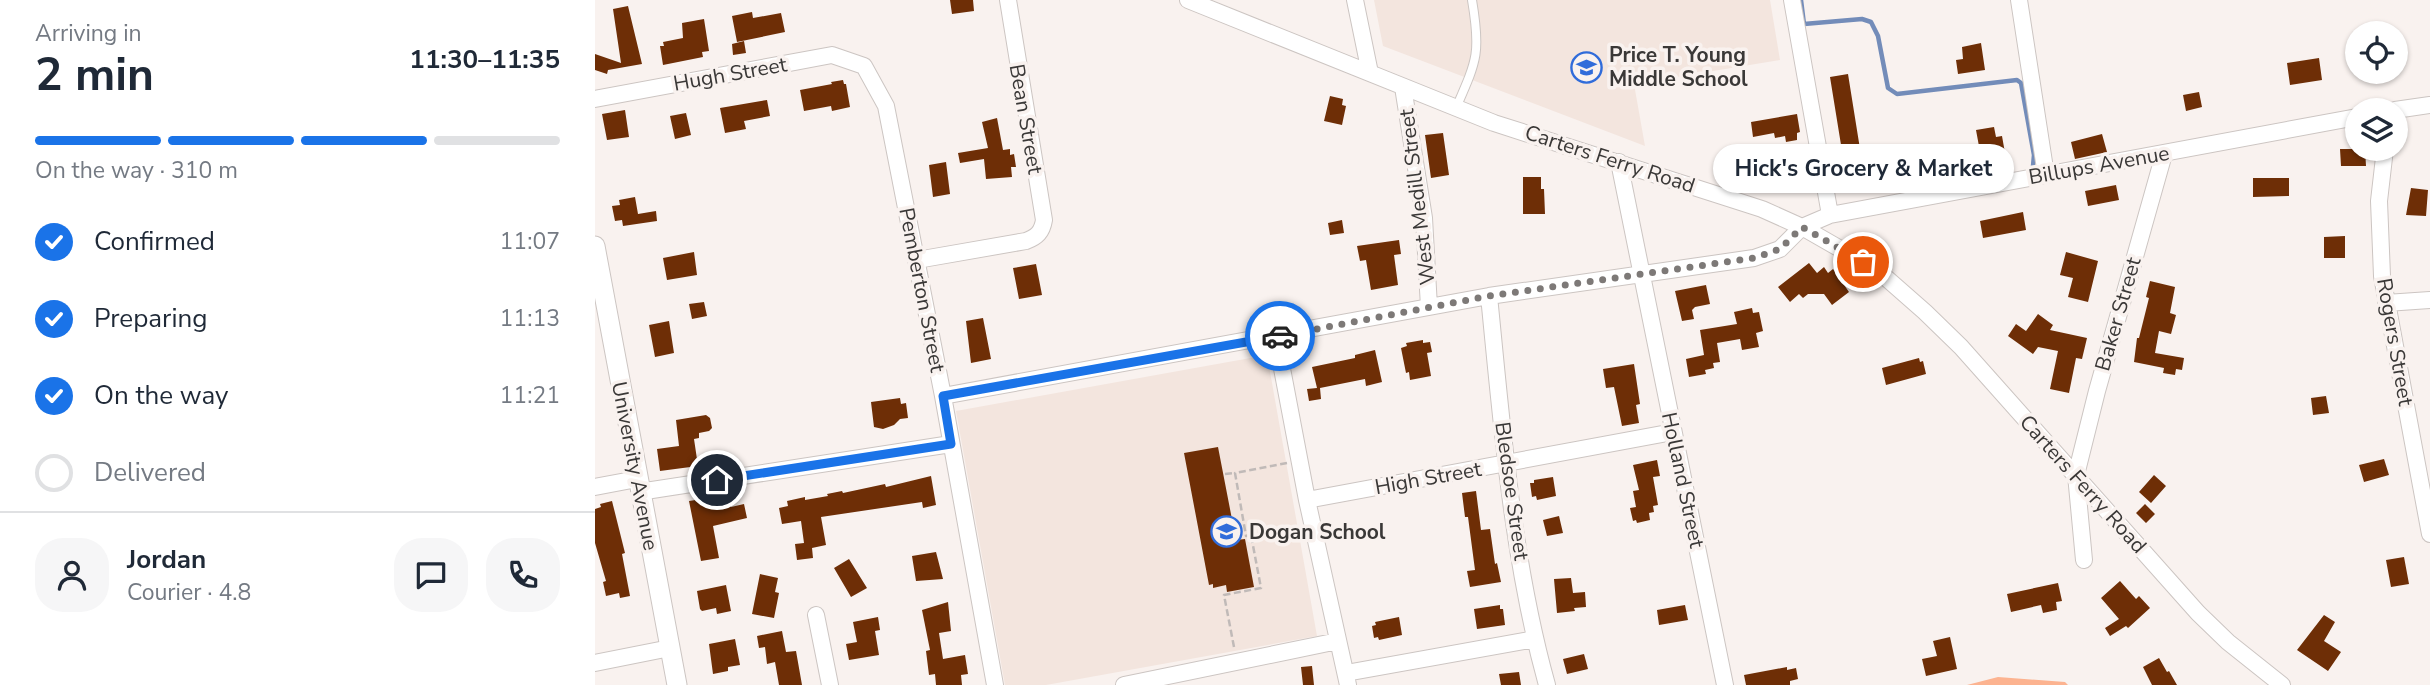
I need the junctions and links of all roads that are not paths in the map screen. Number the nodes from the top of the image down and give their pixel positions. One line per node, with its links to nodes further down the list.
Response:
1 (1008, 0): 22 (street, Bean Street)
2 (1188, 0): 8 (street, Carters Ferry Road)
3 (1355, 0): 8 (street)
4 (1472, 0): 12 (lane)
5 (1792, 0): 19 (street)
6 (2019, 0): 18 (street)
7 (864, 66): 10 (street, Hugh Street); 22 (street, Pemberton Street)
8 (1370, 73): 9 (street, Carters Ferry Road)
9 (1403, 87): 12 (street, Carters Ferry Road); 27 (street, West Medill Street)
10 (595, 99)
11 (2430, 105): 13 (street)
12 (1456, 108): 17 (street, Carters Ferry Road)
13 (2408, 108)
14 (2345, 119): 15 (street, Billups Avenue)
15 (2164, 154): 18 (street, Billups Avenue); 34 (street, Baker Street)
16 (2384, 161): 26 (street, Rogers Street)
17 (1619, 162): 20 (street, Carters Ferry Road); 23 (street, Holland Street)
18 (2046, 175): 19 (street, Billups Avenue)
19 (1830, 215): 20 (street, Billups Avenue)
20 (1802, 227): 23 (street, Billups Avenue); 34 (street, Carters Ferry Road)
21 (595, 246): 35 (street, University Avenue)
22 (917, 260): 29 (street, Pemberton Street)
23 (1642, 275): 24 (street, Billups Avenue); 30 (street, Holland Street)
24 (1489, 296): 27 (street, Billups Avenue); 32 (street, Bledsoe Street)
25 (2430, 300): 26 (street)
26 (2386, 303): 33 (street, Rogers Street)
27 (1429, 307): 28 (street, Billups Avenue)
28 (1276, 337): 29 (street, Billups Avenue); 37 (street)
29 (943, 396): 31 (street, Pemberton Street)
30 (1672, 432): 32 (street, High Street); 52 (street, Holland Street)
31 (951, 444): 35 (street); 49 (street, Pemberton Street)
32 (1506, 464): 37 (street, High Street); 41 (street, Bledsoe Street)
33 (2424, 464): 38 (street, Rogers Street)
34 (2076, 475): 39 (street, Baker Street); 53 (street, Carters Ferry Road)
35 (638, 486): 36 (street); 43 (street, University Avenue)
36 (595, 487)
37 (1307, 500): 42 (street)
38 (2430, 534)
39 (2084, 560)
40 (816, 615): 48 (street)
41 (1535, 639): 45 (street); 51 (street, Bledsoe Street)
42 (1338, 641): 45 (street); 46 (street)
43 (670, 648): 44 (street); 47 (street, University Avenue)
44 (595, 663)
45 (1347, 679)
46 (1164, 681): 50 (street)
47 (677, 685)
48 (830, 685)
49 (995, 685)
50 (1124, 685)
51 (1547, 685)
52 (1725, 685)
53 (2282, 685)

